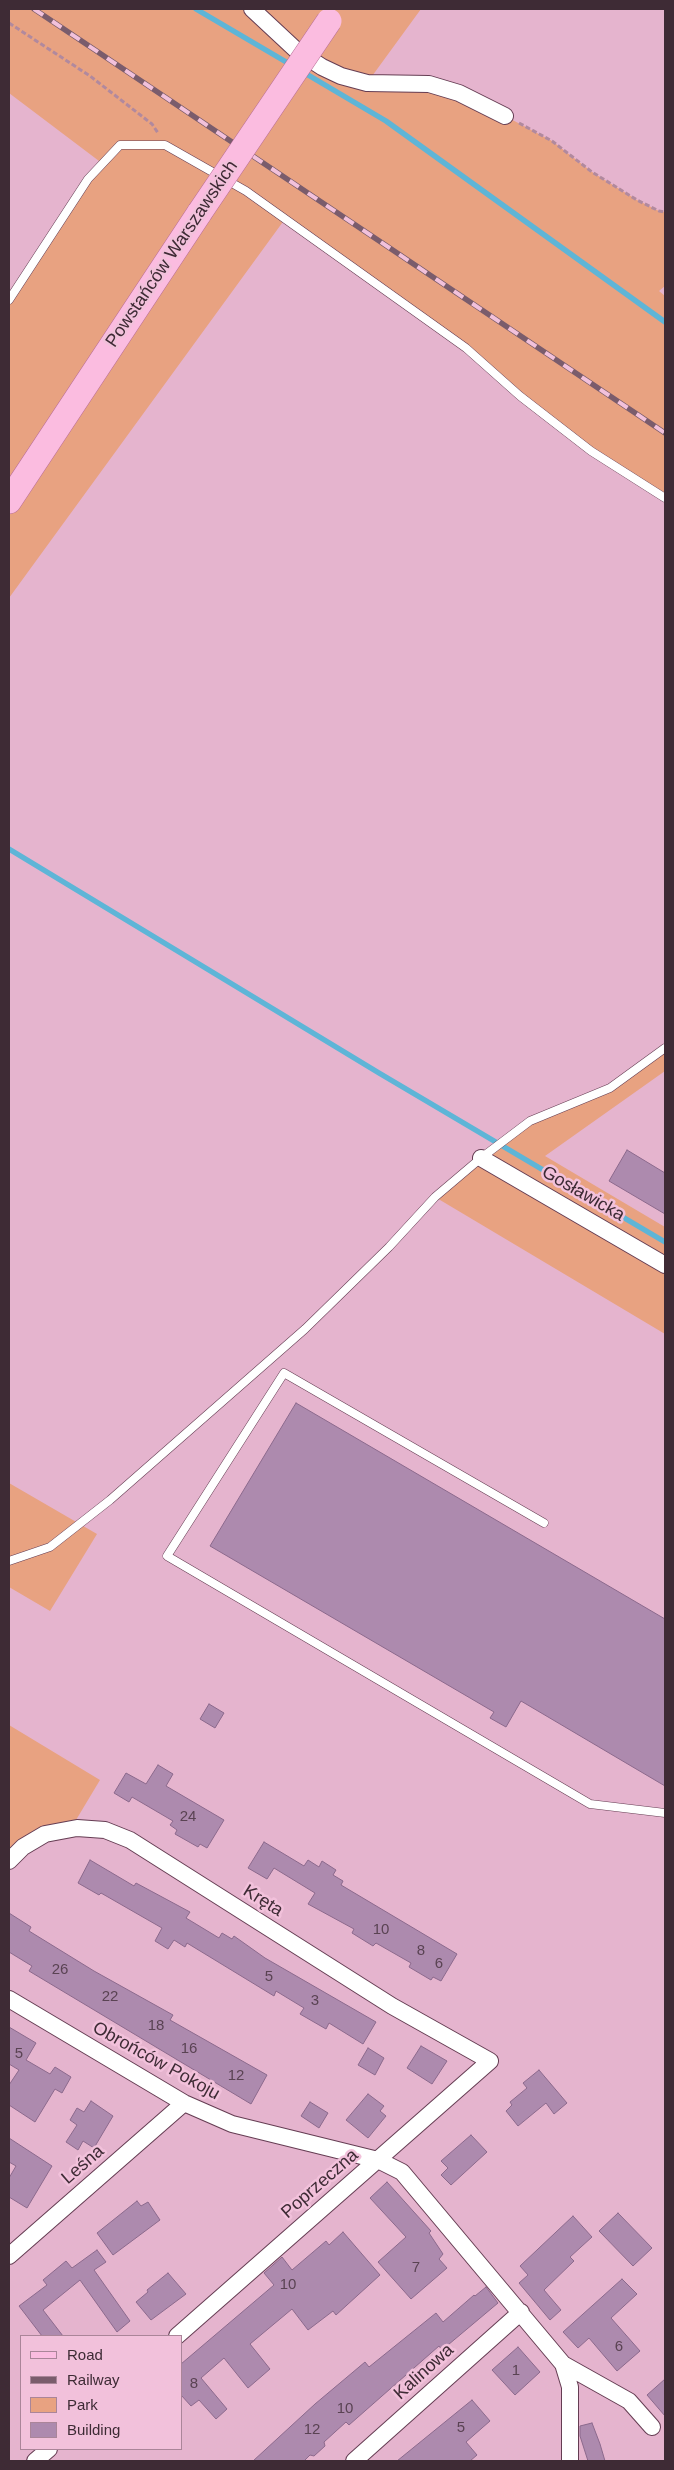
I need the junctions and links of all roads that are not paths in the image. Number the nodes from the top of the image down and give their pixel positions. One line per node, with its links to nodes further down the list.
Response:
1 (252, 9): 3 (street)
2 (333, 15): 6 (main road, Powstańców Warszawskich, bridge)
3 (505, 116)
4 (9, 300): 5 (lane)
5 (665, 498)
6 (9, 501)
7 (665, 1048): 8 (lane)
8 (480, 1158): 9 (street, Gosławicka); 11 (lane)
9 (665, 1265)
10 (544, 1524): 12 (lane)
11 (9, 1562)
12 (665, 1813)
13 (9, 1861): 15 (street, Kręta)
14 (9, 1999): 16 (street, Obrońców Pokoju)
15 (490, 2061): 17 (street, Poprzeczna)
16 (184, 2103): 17 (street, Obrońców Pokoju); 18 (street, Leśna)
17 (378, 2160): 19 (street, Obrońców Pokoju); 20 (street, Poprzeczna)
18 (9, 2256)
19 (521, 2312): 21 (street, Obrońców Pokoju); 25 (street, Kalinowa)
20 (178, 2335)
21 (564, 2364): 22 (street); 26 (street)
22 (652, 2427)
23 (48, 2450): 24 (street)
24 (35, 2461)
25 (354, 2461)
26 (570, 2461)

